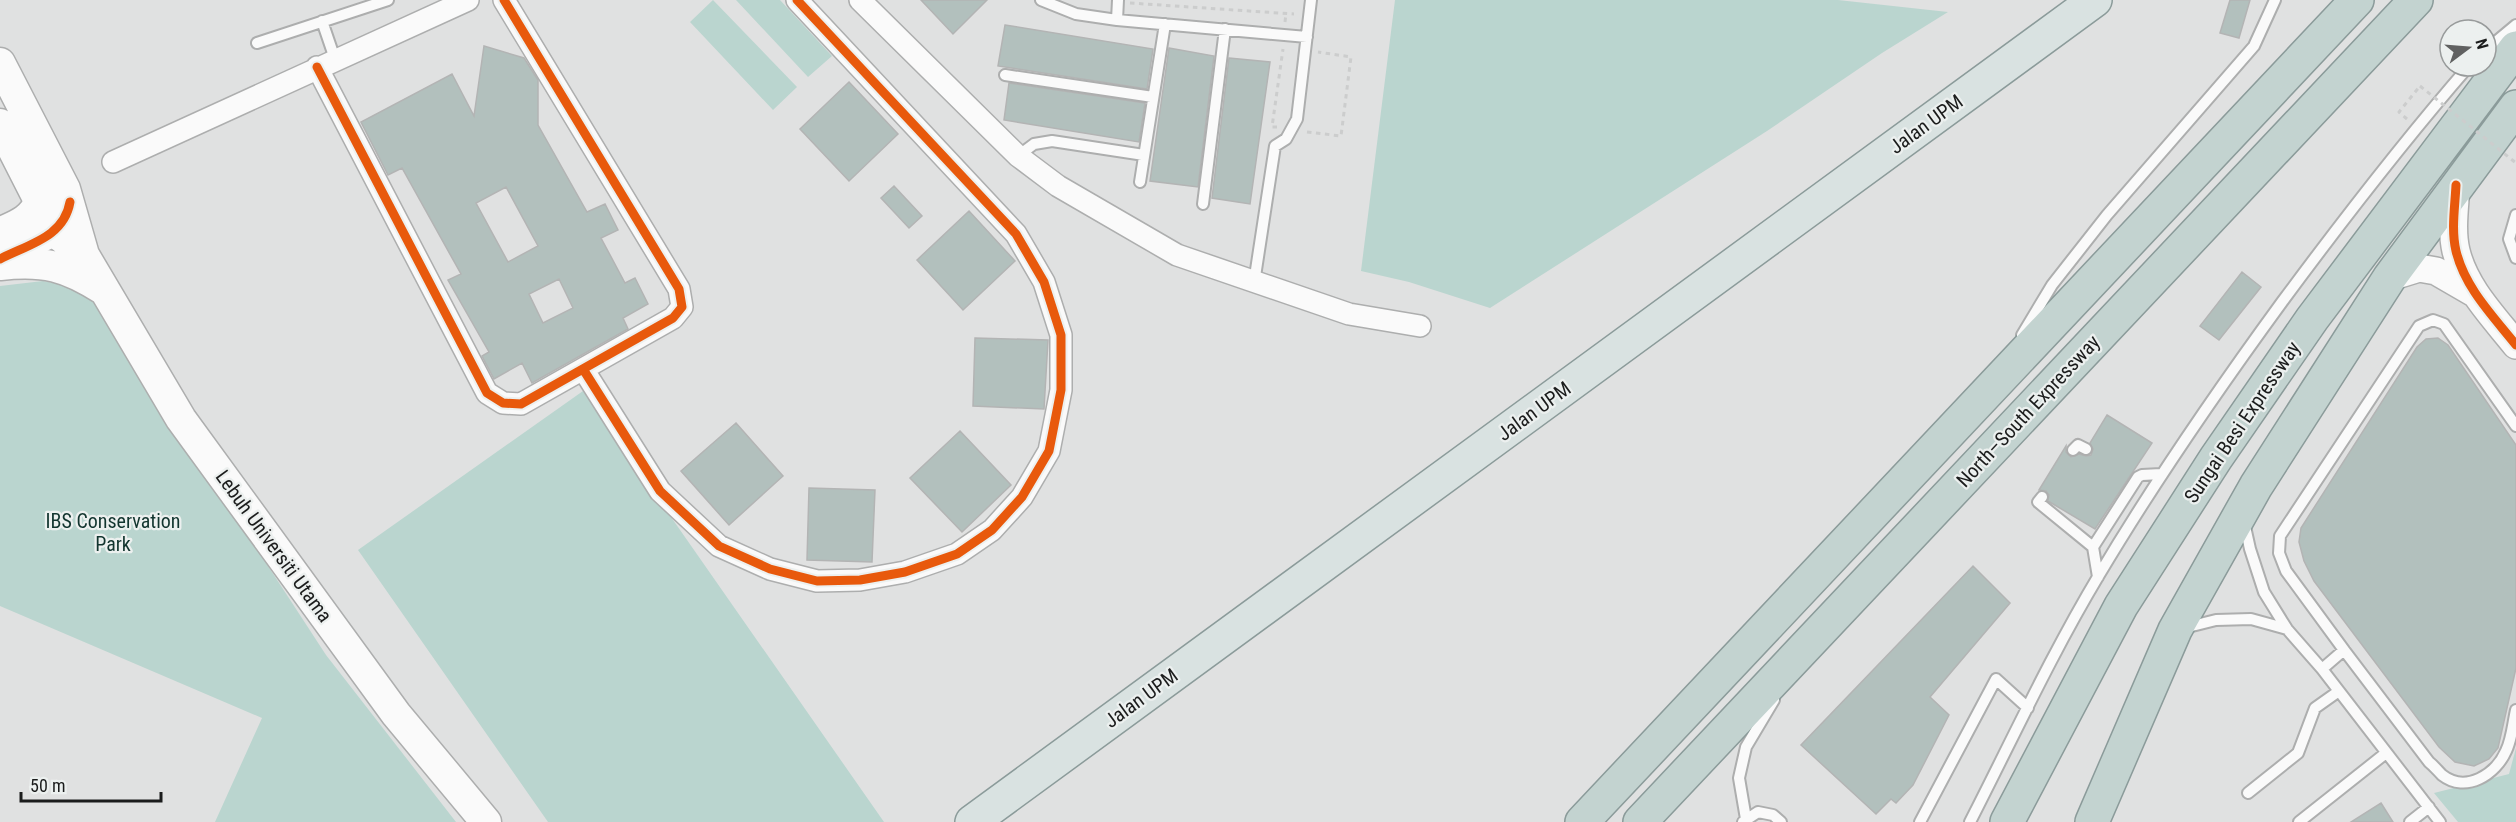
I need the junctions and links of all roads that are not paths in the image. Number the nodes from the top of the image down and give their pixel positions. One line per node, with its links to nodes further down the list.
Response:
1 (388, 0): 14 (lane)
2 (504, 0): 50 (street)
3 (797, 0): 50 (street)
4 (860, 0): 30 (street)
5 (1041, 0): 13 (lane)
6 (1311, 0): 18 (lane)
7 (2095, 0): 73 (main road, Jalan UPM)
8 (2275, 0): 51 (lane)
9 (2357, 0): 51 (highway)
10 (2416, 0): 62 (highway, North–South Expressway)
11 (461, 1): 23 (street)
12 (1118, 1): 13 (lane)
13 (1117, 20): 15 (lane)
14 (322, 21): 20 (lane); 23 (lane)
15 (1165, 24): 17 (lane); 26 (lane)
16 (2516, 25): 19 (lane)
17 (1225, 29): 18 (lane); 36 (lane)
18 (1307, 37): 45 (lane)
19 (2498, 40)
20 (257, 42)
21 (2516, 48): 79 (highway, Sungai Besi Expressway)
22 (0, 63): 35 (main road, Lebuh Universiti Utama)
23 (326, 63): 31 (street); 50 (street)
24 (1005, 75): 26 (lane)
25 (2458, 78): 55 (lane)
26 (1153, 97): 29 (lane)
27 (2516, 107): 33 (highway)
28 (0, 124): 34 (main road, Lebuh Universiti Utama)
29 (1144, 155): 30 (lane); 32 (lane)
30 (1018, 156): 45 (street)
31 (113, 162)
32 (1140, 182)
33 (2456, 185): 44 (highway); 47 (street)
34 (39, 200): 38 (street); 39 (main road, Lebuh Universiti Utama)
35 (70, 201): 39 (street); 40 (main road, Lebuh Universiti Utama)
36 (1203, 204)
37 (2516, 215): 41 (lane)
38 (0, 231)
39 (55, 232): 40 (main road, Lebuh Universiti Utama); 42 (street)
40 (84, 255): 46 (main road, Lebuh Universiti Utama)
41 (2516, 258)
42 (0, 259)
43 (0, 265): 46 (main road)
44 (2390, 277): 47 (street); 57 (highway)
45 (1254, 283): 48 (street)
46 (104, 290): 72 (main road, Lebuh Universiti Utama)
47 (2474, 293): 49 (street)
48 (1420, 326)
49 (2516, 345)
50 (583, 369)
51 (1993, 385): 74 (highway)
52 (2516, 426): 63 (lane)
53 (2086, 449): 54 (lane)
54 (2073, 450)
55 (2161, 474): 58 (lane); 59 (lane)
56 (2042, 497): 58 (lane)
57 (2242, 510): 60 (lane); 61 (highway)
58 (2093, 547): 59 (lane)
59 (2097, 577): 66 (lane)
60 (2287, 629): 61 (lane); 64 (lane)
61 (2175, 630): 80 (highway)
62 (1805, 648): 71 (lane); 75 (highway, North–South Expressway)
63 (2344, 650): 64 (lane); 67 (lane)
64 (2322, 669): 65 (lane)
65 (2339, 691): 68 (lane); 69 (lane)
66 (2028, 708): 77 (lane); 78 (lane)
67 (2516, 710)
68 (2386, 753): 70 (lane); 81 (lane)
69 (2248, 793)
70 (2429, 807): 82 (lane); 83 (lane)
71 (1744, 820): 76 (lane)
72 (486, 822)
73 (972, 822)
74 (1582, 822)
75 (1640, 822)
76 (1781, 822)
77 (1920, 822)
78 (1970, 822)
79 (2007, 822)
80 (2092, 822)
81 (2298, 822)
82 (2410, 822)
83 (2440, 822)

